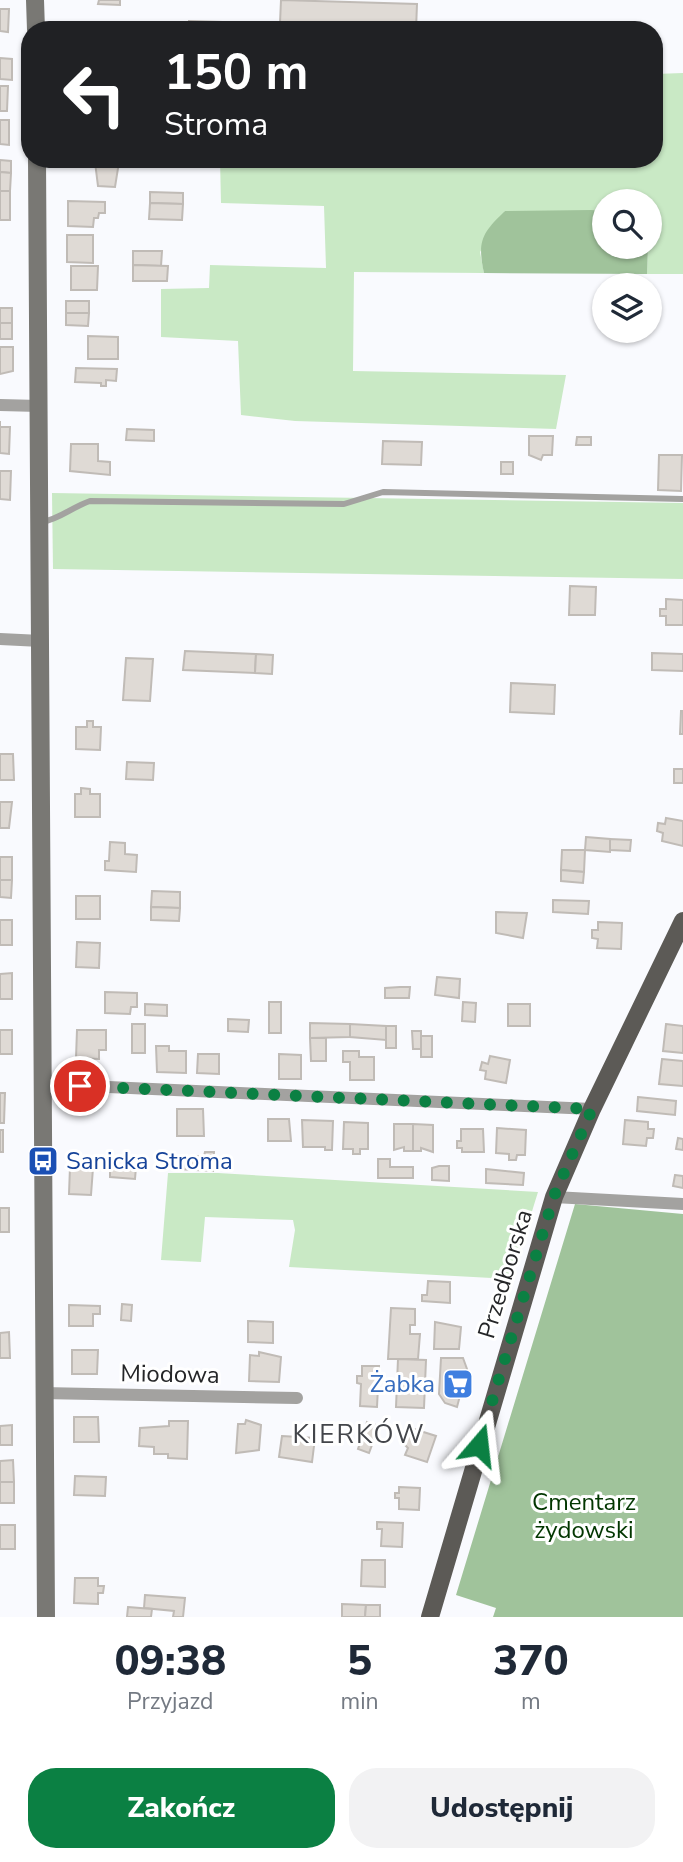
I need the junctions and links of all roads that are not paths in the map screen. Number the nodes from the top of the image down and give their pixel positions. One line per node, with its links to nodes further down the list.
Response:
1 (35, 0): 2 (street)
2 (36, 21)
3 (37, 168): 5 (street)
4 (0, 405): 5 (street)
5 (39, 406): 7 (street)
6 (683, 499): 7 (lane)
7 (40, 523): 9 (street)
8 (0, 639): 9 (street)
9 (41, 640): 11 (street)
10 (683, 921): 12 (main road, Przedborska)
11 (43, 1084): 12 (street); 15 (street)
12 (592, 1109): 13 (main road, Przedborska)
13 (554, 1196): 14 (street); 18 (main road, Przedborska)
14 (683, 1204)
15 (42, 1393): 16 (street, Miodowa); 17 (street)
16 (297, 1398)
17 (46, 1617)
18 (430, 1617)

